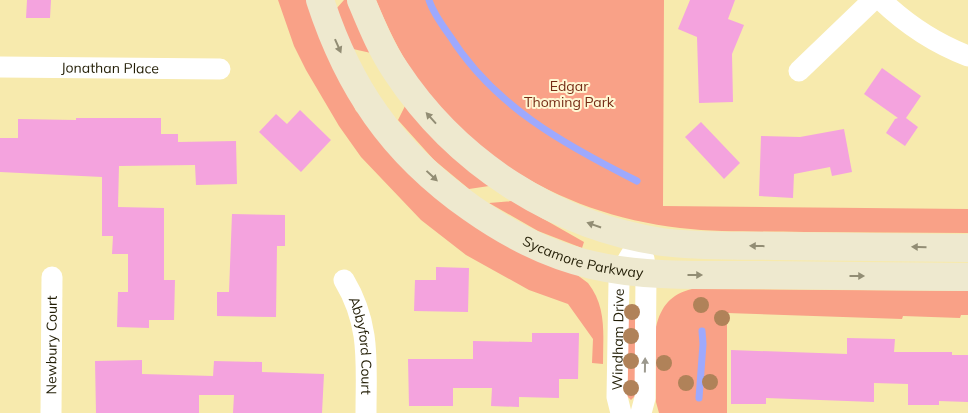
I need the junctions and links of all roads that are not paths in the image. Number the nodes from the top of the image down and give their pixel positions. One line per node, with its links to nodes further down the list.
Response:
1 (320, 0): 11 (main road, Sycamore Parkway, one-way to 11)
2 (361, 0): 9 (main road, one-way to 2)
3 (874, 0): 8 (street)
4 (881, 0): 5 (street)
5 (968, 56)
6 (0, 67): 7 (street, Jonathan Place)
7 (220, 69)
8 (799, 70)
9 (641, 238): 10 (main road, one-way to 9); 11 (street, Windham Drive)
10 (968, 248)
11 (634, 272): 13 (main road, Sycamore Parkway, one-way to 13); 17 (street, Windham Drive); 18 (street, Windham Drive, one-way to 11)
12 (52, 277): 15 (street, Newbury Court)
13 (968, 277)
14 (344, 280): 16 (street, Abbyford Court)
15 (51, 413)
16 (366, 413)
17 (621, 413)
18 (641, 413)

